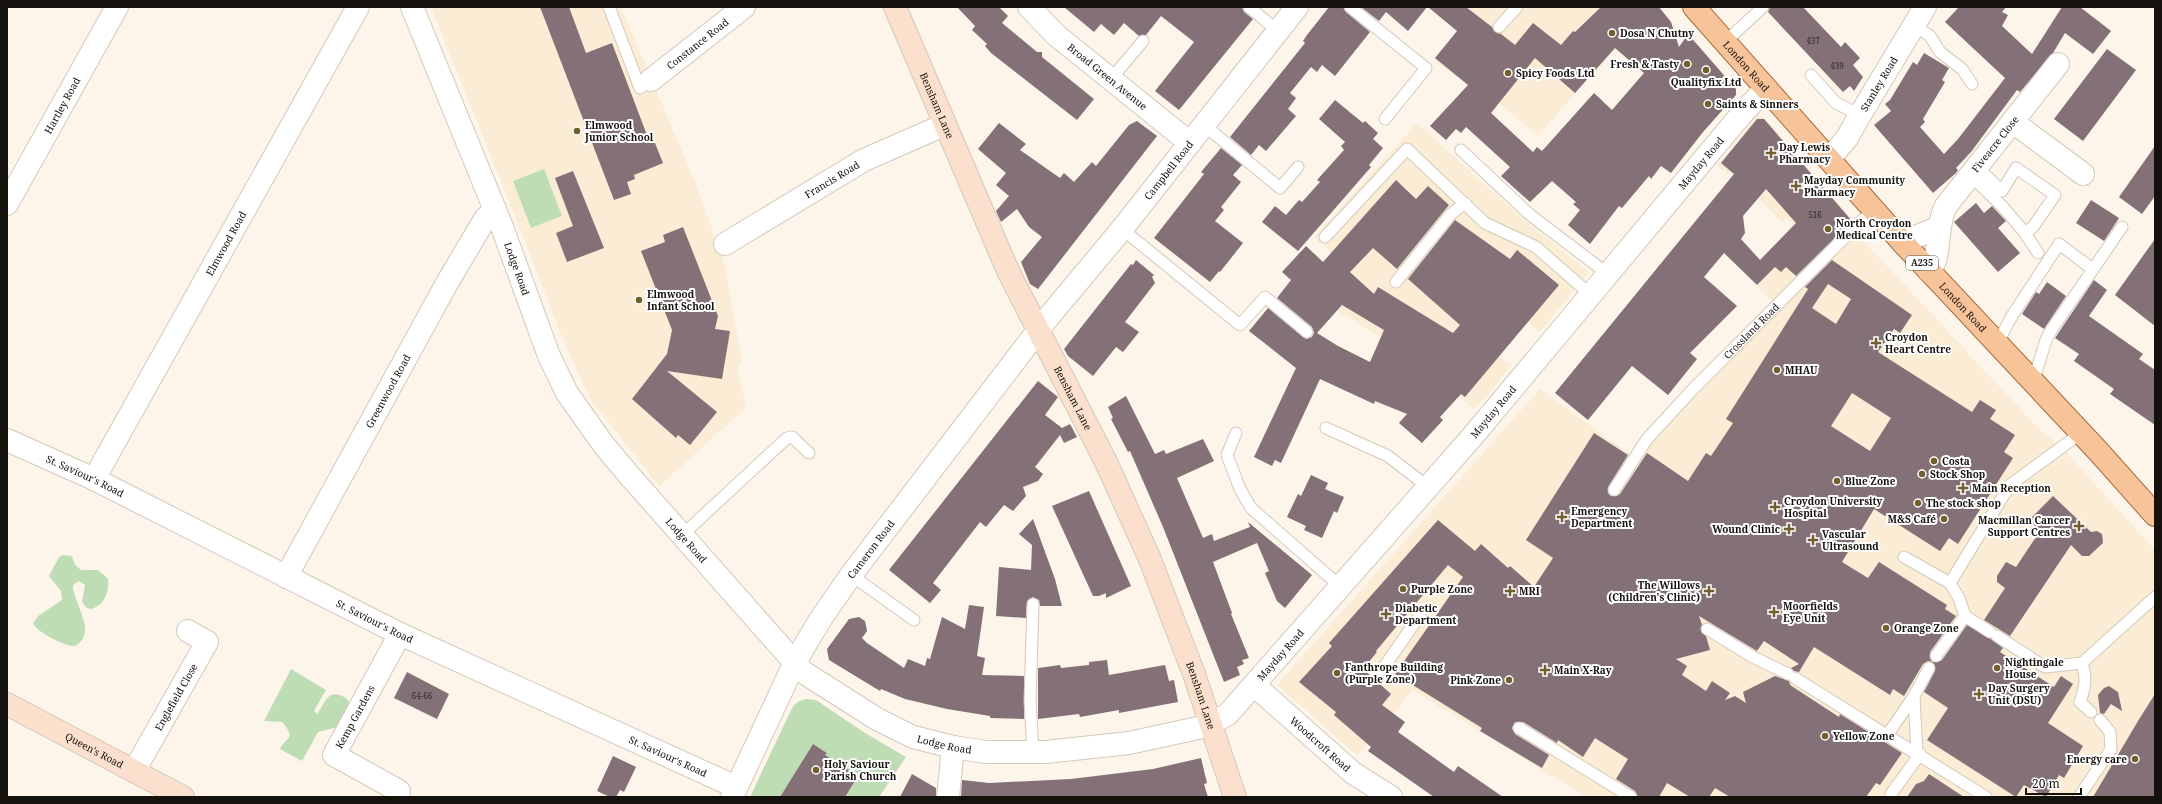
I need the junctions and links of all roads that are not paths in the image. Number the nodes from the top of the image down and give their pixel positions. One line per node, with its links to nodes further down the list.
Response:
1 (117, 7): 36 (street, Hartley Road)
2 (358, 7): 62 (street, Elmwood Road)
3 (412, 7): 38 (street, Lodge Road)
4 (609, 7): 22 (lane)
5 (744, 7): 22 (street, Constance Road)
6 (895, 7): 28 (street, Bensham Lane)
7 (1029, 7): 21 (street, Broad Green Avenue)
8 (1249, 7): 16 (lane)
9 (1297, 7): 16 (street, Campbell Road)
10 (1350, 7): 26 (lane)
11 (1517, 7): 15 (lane)
12 (1763, 7): 18 (lane)
13 (1700, 9): 18 (main road, London Road / A235)
14 (1920, 16): 23 (lane); 25 (street, Stanley Road)
15 (1500, 27)
16 (1278, 31): 29 (street, Campbell Road)
17 (1143, 41): 21 (lane)
18 (1725, 42): 24 (main road, London Road / A235)
19 (2058, 64): 27 (street, Fiveacre Close)
20 (1811, 74): 25 (lane)
21 (1111, 79): 30 (street, Broad Green Avenue)
22 (651, 80)
23 (1972, 84)
24 (1766, 88): 32 (main road, London Road / A235); 50 (street, Mayday Road)
25 (1860, 115): 32 (street, Stanley Road)
26 (1386, 119)
27 (2013, 122): 34 (street, Fiveacre Close); 35 (street)
28 (944, 125): 45 (street, Francis Road); 53 (street, Bensham Lane)
29 (1204, 125): 30 (street, Campbell Road); 33 (lane)
30 (1190, 143): 42 (street, Campbell Road)
31 (1461, 150): 50 (lane)
32 (1830, 158): 39 (main road, London Road / A235)
33 (1298, 167)
34 (1973, 171): 41 (street, Fiveacre Close); 43 (lane); 43 (lane)
35 (2083, 174)
36 (7, 204)
37 (1465, 204): 44 (lane); 51 (lane); 52 (lane)
38 (494, 209): 66 (street, Lodge Road); 69 (street, Greenwood Road)
39 (1875, 211): 46 (main road, London Road / A235); 64 (lane, Crossland Road)
40 (2122, 227): 56 (lane)
41 (1938, 228): 46 (street); 49 (street, Fiveacre Close)
42 (1122, 230): 53 (street, Campbell Road); 54 (lane)
43 (2025, 233): 47 (lane)
44 (1325, 237)
45 (725, 244)
46 (1904, 244): 49 (main road, London Road / A235)
47 (2038, 254)
48 (2087, 265): 55 (lane)
49 (1929, 271): 55 (main road, London Road / A235)
50 (1609, 276): 52 (street, Mayday Road)
51 (1396, 282)
52 (1592, 296): 63 (street, Mayday Road)
53 (1038, 332): 68 (street, Cameron Road); 90 (street, Bensham Lane)
54 (1307, 332)
55 (1997, 344): 56 (main road, London Road / A235)
56 (2033, 382): 59 (main road, London Road / A235)
57 (1326, 428): 63 (lane)
58 (1236, 433): 71 (lane)
59 (2081, 433): 65 (main road, London Road / A235); 70 (lane)
60 (7, 440): 62 (street, St. Saviour's Road)
61 (809, 453): 66 (lane)
62 (94, 479): 69 (street, St. Saviour's Road)
63 (1428, 487): 71 (street, Mayday Road)
64 (1614, 490)
65 (2155, 515)
66 (681, 536): 81 (street, Lodge Road)
67 (1904, 557): 70 (lane)
68 (851, 575): 76 (lane); 81 (street, Cameron Road)
69 (286, 577): 79 (street, St. Saviour's Road)
70 (1950, 583): 75 (lane)
71 (1340, 587): 85 (street, Mayday Road)
72 (2155, 597): 82 (lane)
73 (1033, 604): 94 (lane)
74 (1420, 615): 84 (lane)
75 (1965, 616): 80 (lane); 82 (lane)
76 (914, 620)
77 (1707, 629): 92 (lane)
78 (188, 631): 96 (street, Englefield Close)
79 (400, 634): 97 (street, Kemp Gardens); 98 (street, St. Saviour's Road)
80 (1936, 656)
81 (795, 662): 93 (street, Lodge Road); 98 (street, Cameron Road)
82 (2082, 664): 88 (lane)
83 (1929, 668): 86 (lane)
84 (1382, 670)
85 (1254, 685): 90 (street, Mayday Road); 103 (street, Woodcroft Road)
86 (1914, 696): 92 (lane); 95 (lane)
87 (7, 704): 96 (street, Queen's Road)
88 (2091, 712)
89 (2100, 720): 106 (lane)
90 (1211, 724): 94 (street, Lodge Road); 102 (street, Bensham Lane)
91 (1519, 728): 104 (lane)
92 (1888, 734): 95 (lane)
93 (953, 747): 94 (street, Lodge Road); 101 (street)
94 (1033, 752)
95 (1918, 753): 99 (lane); 105 (lane)
96 (134, 771): 100 (street, Queen's Road)
97 (399, 791)
98 (734, 792)
99 (1891, 794)
100 (183, 797)
101 (948, 797)
102 (1235, 797)
103 (1391, 797)
104 (1631, 797)
105 (1986, 797)
106 (2079, 797)

